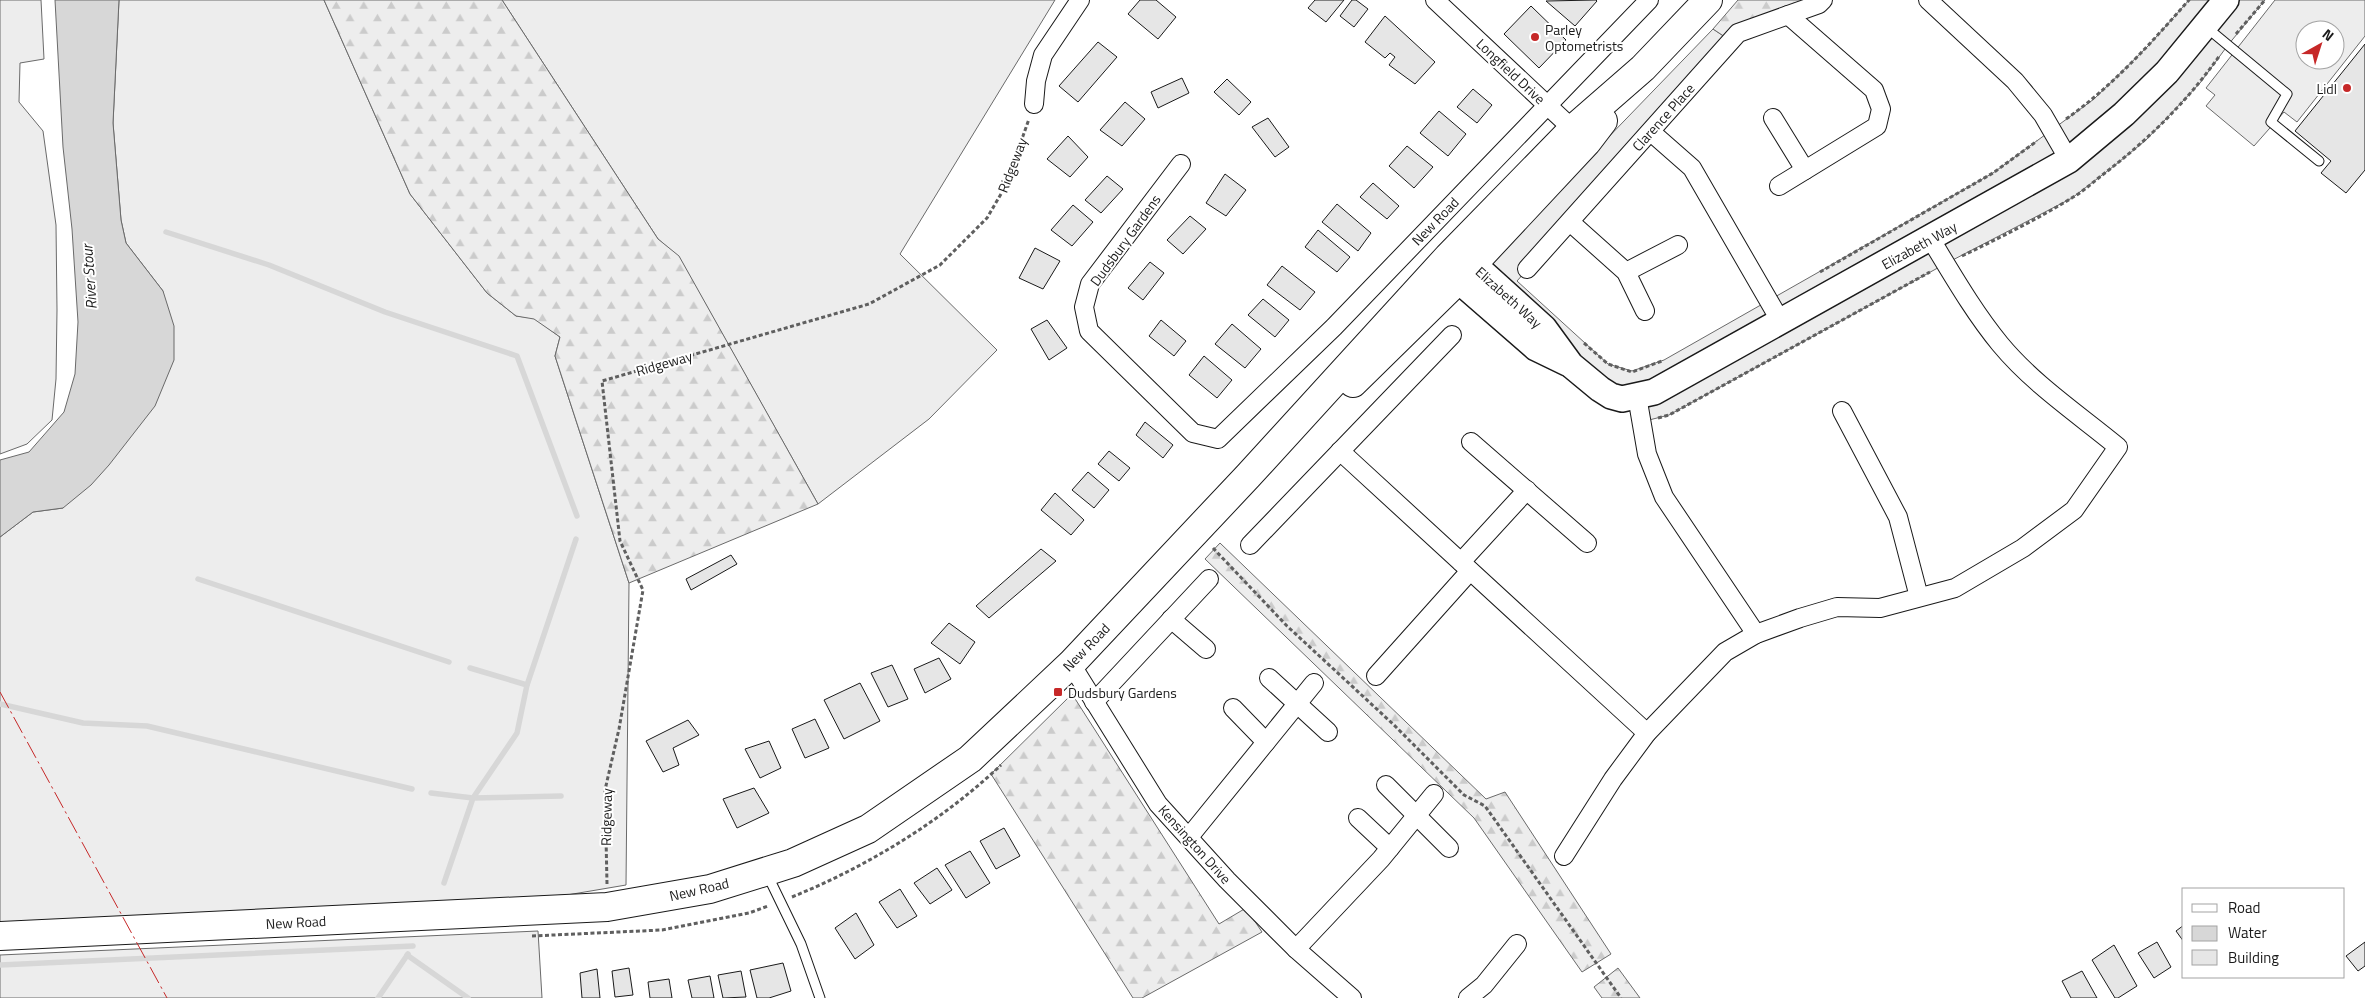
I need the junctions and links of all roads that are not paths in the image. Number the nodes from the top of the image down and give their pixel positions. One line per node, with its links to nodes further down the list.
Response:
1 (1080, 0): 10 (street)
2 (1435, 0): 11 (street, Longfield Drive)
3 (1649, 0): 11 (street, New Road)
4 (1708, 0): 14 (main road, New Road)
5 (1823, 0): 8 (street, Clarence Place)
6 (1928, 0): 15 (street)
7 (2226, 0): 9 (street, Elizabeth Way)
8 (1788, 15): 13 (street, Clarence Place); 18 (street)
9 (2206, 27): 15 (street, Elizabeth Way); 16 (lane)
10 (1034, 104)
11 (1546, 105): 14 (street, Longfield Drive); 31 (street, New Road)
12 (1773, 118): 18 (street)
13 (1651, 132): 20 (street, Clarence Place); 27 (street)
14 (1580, 136): 23 (main road, New Road)
15 (2069, 160): 21 (street, Elizabeth Way)
16 (2319, 161)
17 (1181, 164): 31 (street, Dudsbury Gardens)
18 (1805, 170): 19 (street)
19 (1779, 186)
20 (1570, 222): 24 (street, Clarence Place); 25 (street)
21 (1930, 238): 27 (street, Elizabeth Way); 39 (street)
22 (1678, 244): 25 (street)
23 (1460, 267): 29 (street, Elizabeth Way); 43 (main road, New Road)
24 (1527, 269)
25 (1626, 272): 26 (street)
26 (1645, 311)
27 (1781, 322): 29 (street, Elizabeth Way)
28 (1452, 335): 33 (street)
29 (1637, 396): 41 (street)
30 (1842, 411): 39 (street)
31 (1218, 439)
32 (1471, 442): 34 (street)
33 (1340, 451): 36 (street); 37 (street)
34 (1527, 490): 35 (street); 37 (street)
35 (1587, 543)
36 (1250, 545)
37 (1466, 566): 44 (street); 51 (street)
38 (1209, 579): 40 (street)
39 (1918, 597): 41 (street)
40 (1171, 619): 42 (street); 47 (street)
41 (1756, 634): 51 (street)
42 (1206, 649)
43 (1071, 664): 47 (street, Kensington Drive); 61 (main road, New Road)
44 (1376, 676)
45 (1270, 678): 48 (street)
46 (1314, 683): 48 (street)
47 (1094, 702): 57 (street, Kensington Drive)
48 (1297, 704): 50 (street); 52 (street)
49 (1233, 708): 52 (street)
50 (1328, 732)
51 (1647, 733): 60 (street)
52 (1266, 742): 57 (street)
53 (1386, 785): 55 (street)
54 (1434, 794): 55 (street)
55 (1417, 815): 58 (street); 59 (street)
56 (1358, 818): 58 (street)
57 (1189, 837): 64 (street, Kensington Drive)
58 (1390, 848): 64 (street)
59 (1449, 848)
60 (1564, 856)
61 (765, 872): 62 (main road, New Road); 65 (lane)
62 (0, 936)
63 (1517, 944): 67 (street)
64 (1296, 949): 66 (street, Kensington Drive)
65 (820, 998)
66 (1352, 998)
67 (1468, 998)

